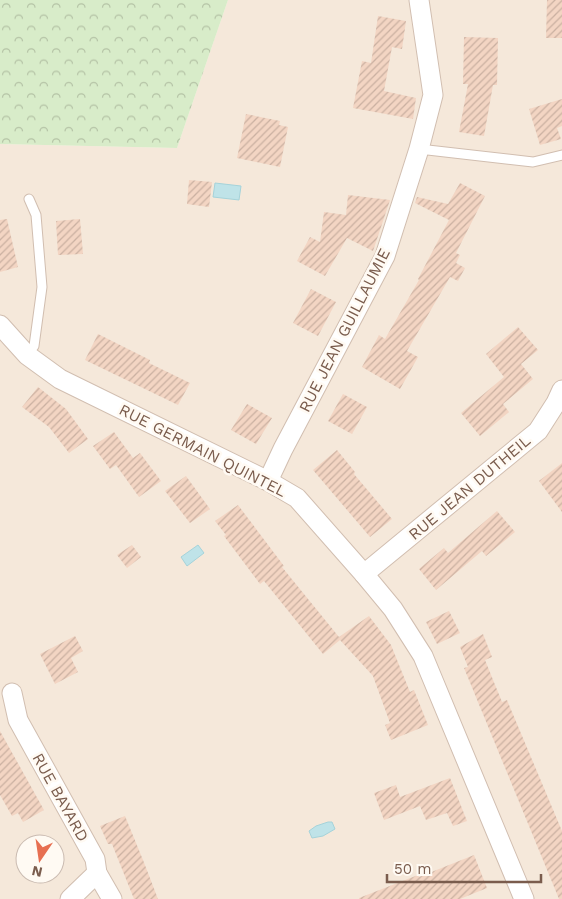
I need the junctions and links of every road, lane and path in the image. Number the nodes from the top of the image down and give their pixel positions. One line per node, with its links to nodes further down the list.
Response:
1 (419, 0): 2 (street, RUE JEAN GUILLAUMIE)
2 (419, 149): 3 (lane); 8 (street, RUE JEAN GUILLAUMIE)
3 (562, 155)
4 (29, 200): 6 (lane)
5 (0, 325): 6 (street, RUE GERMAIN QUINTEL)
6 (27, 355): 8 (street, RUE GERMAIN QUINTEL)
7 (560, 402): 9 (street, RUE JEAN DUTHEIL)
8 (268, 481): 9 (street, RUE GERMAIN QUINTEL)
9 (364, 574): 14 (street, RUE GERMAIN QUINTEL)
10 (12, 693): 11 (street, RUE BAYARD)
11 (97, 873): 12 (street); 13 (street, RUE BAYARD)
12 (70, 899)
13 (112, 899)
14 (524, 899)

